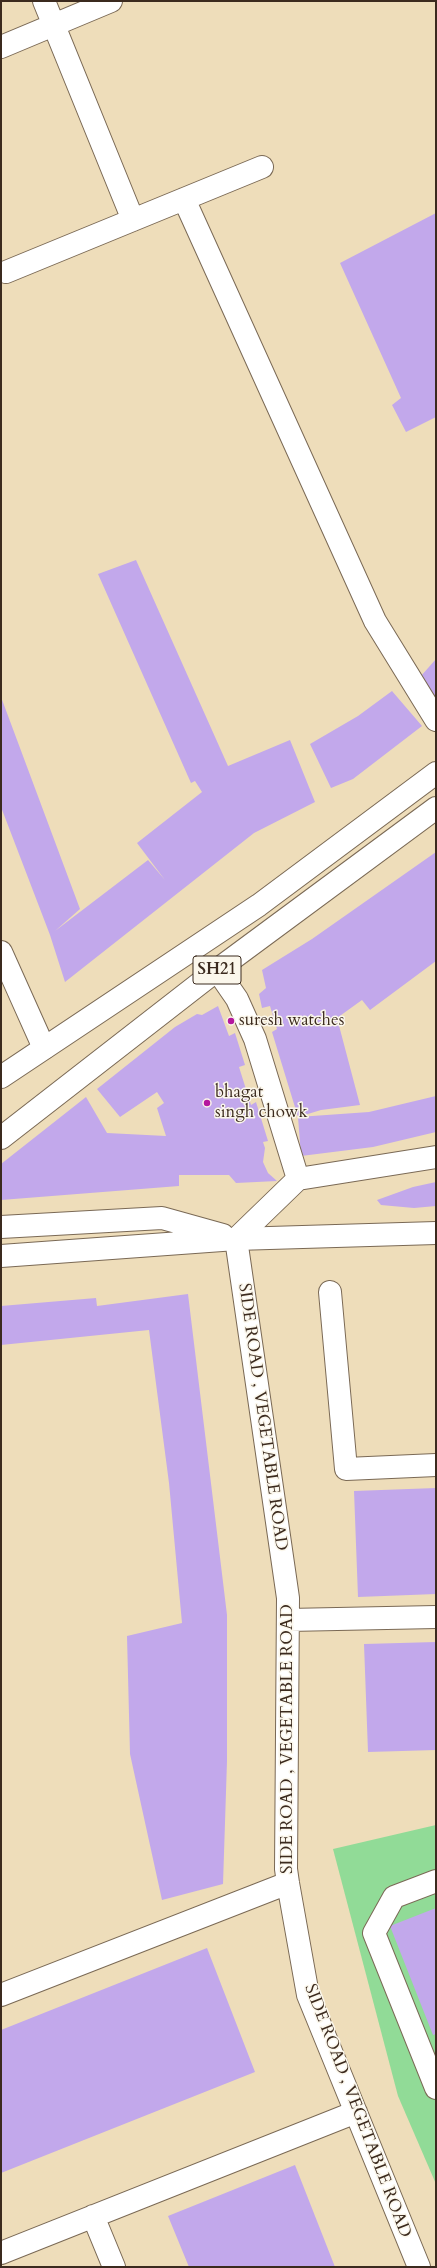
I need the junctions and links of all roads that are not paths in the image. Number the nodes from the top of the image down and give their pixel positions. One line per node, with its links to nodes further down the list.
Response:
1 (44, 1): 3 (street)
2 (112, 1): 3 (street)
3 (54, 25): 4 (street); 7 (street)
4 (1, 47)
5 (262, 167): 6 (street)
6 (184, 199): 7 (street); 9 (street)
7 (133, 220): 8 (street)
8 (6, 272)
9 (436, 720)
10 (436, 773): 14 (street, SH21)
11 (436, 808): 13 (street, SH21)
12 (1, 952): 14 (street)
13 (217, 970): 16 (street, SH21); 18 (street)
14 (44, 1048): 15 (street, SH21)
15 (1, 1077)
16 (1, 1138)
17 (436, 1157): 18 (street)
18 (298, 1179): 21 (street)
19 (1, 1227): 21 (street)
20 (436, 1233): 21 (street)
21 (236, 1239): 22 (street); 26 (street, SIDE ROAD , VEGETABLE ROAD)
22 (1, 1256)
23 (330, 1292): 24 (street)
24 (436, 1465)
25 (436, 1617): 26 (street)
26 (288, 1620): 28 (street, SIDE ROAD , VEGETABLE ROAD)
27 (436, 1881): 30 (street)
28 (288, 1883): 29 (street); 32 (street, SIDE ROAD , VEGETABLE ROAD)
29 (1, 1995)
30 (432, 2065): 31 (street)
31 (436, 2088)
32 (356, 2112): 33 (street); 36 (street, SIDE ROAD , VEGETABLE ROAD)
33 (93, 2216): 34 (street); 35 (street)
34 (1, 2252)
35 (114, 2267)
36 (418, 2267)

